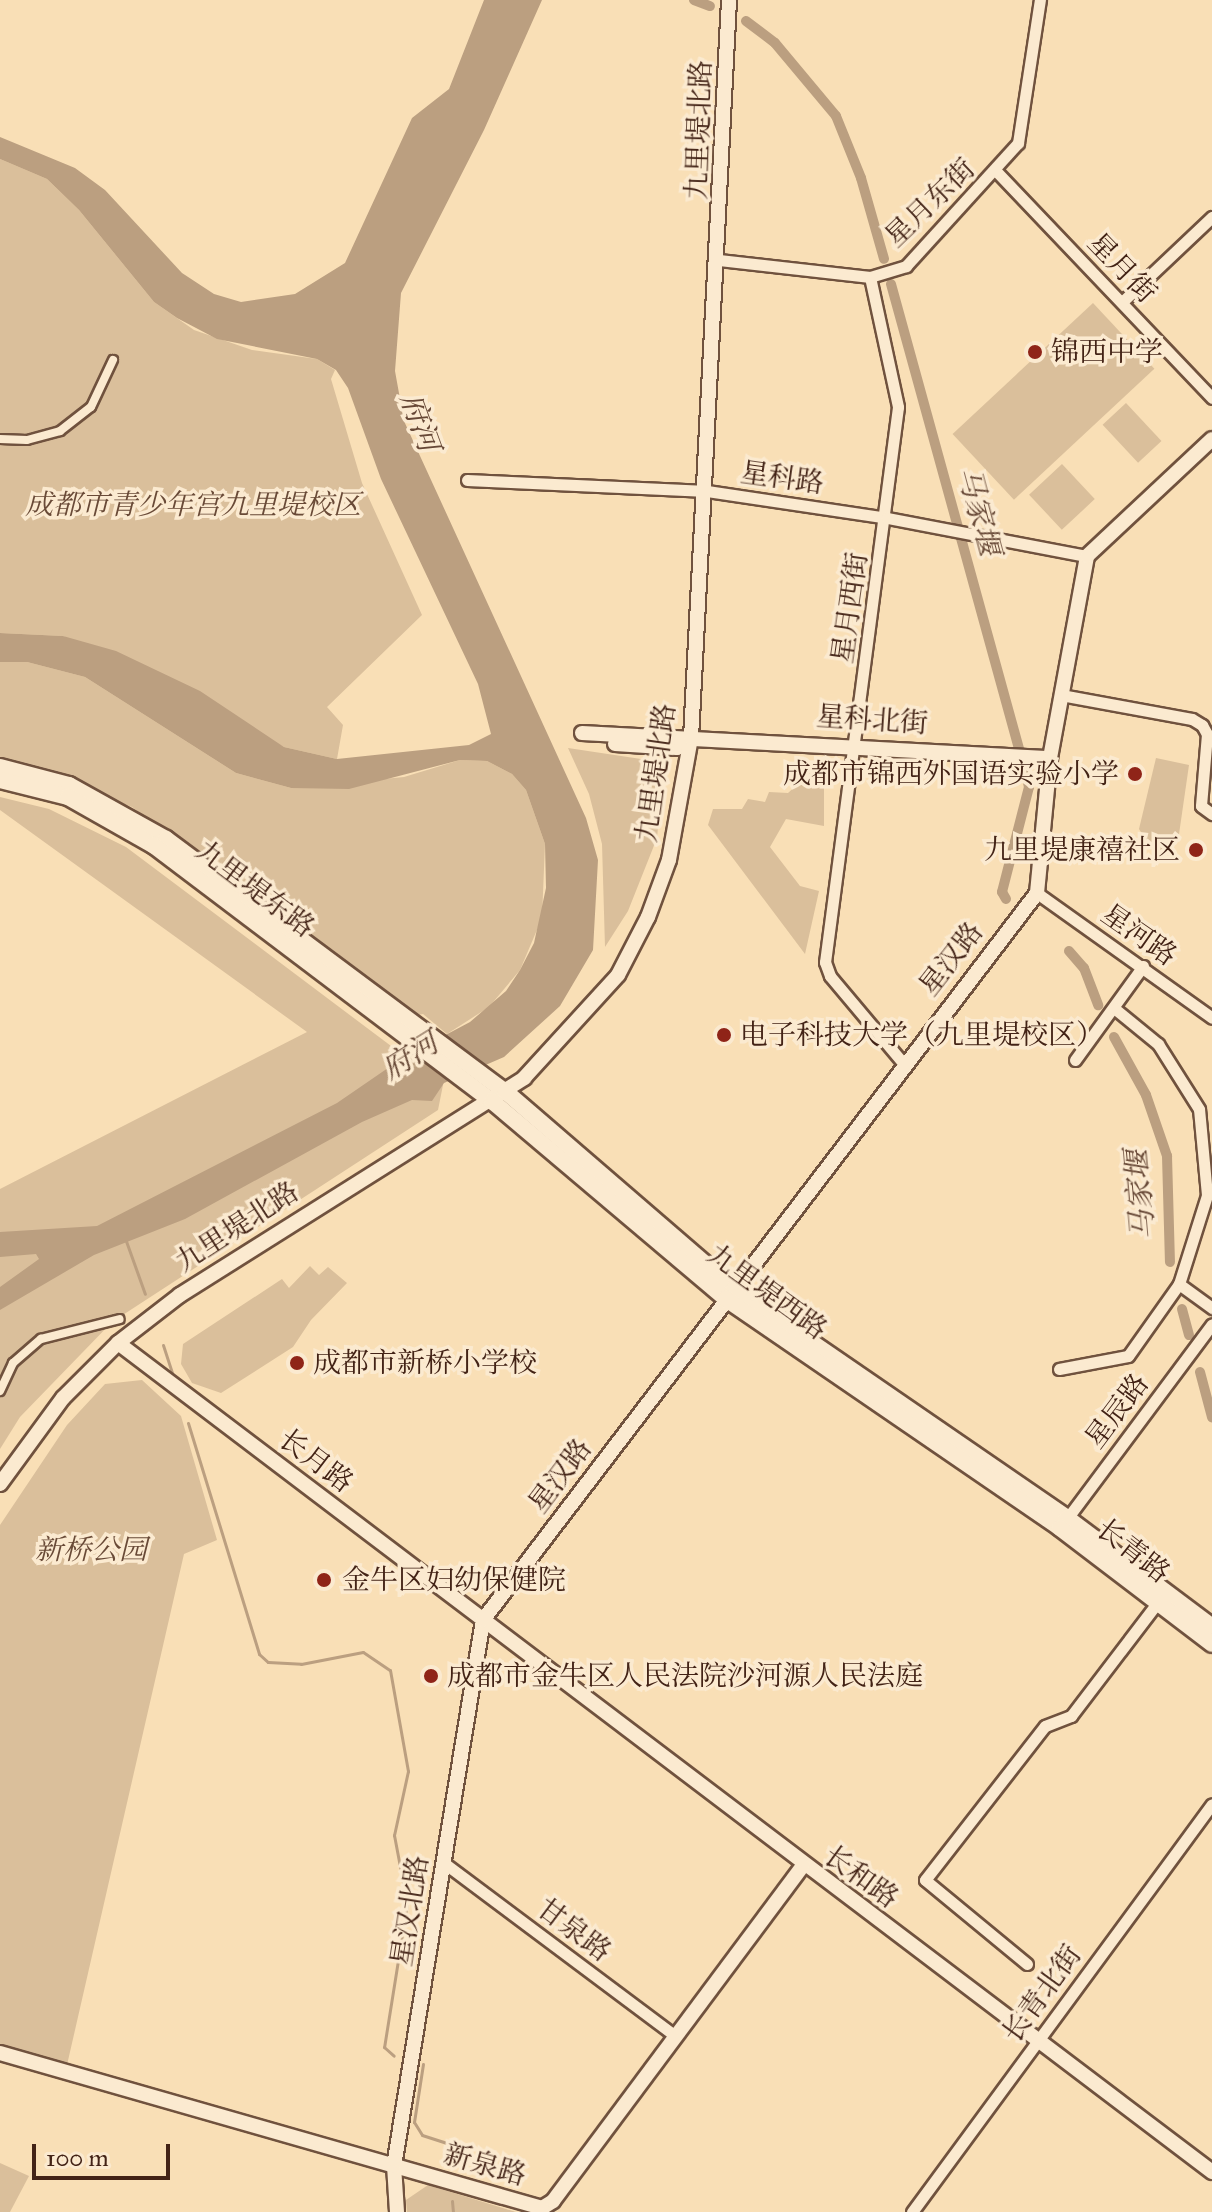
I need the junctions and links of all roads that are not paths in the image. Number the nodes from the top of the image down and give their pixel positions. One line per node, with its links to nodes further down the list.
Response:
1 (729, 0): 5 (street, 九里堤北路)
2 (1040, 0): 3 (street, 星月东街)
3 (997, 172): 6 (street, 星月东街); 7 (street, 星月街)
4 (1212, 217): 7 (street)
5 (719, 260): 6 (street, 星月东街); 13 (street, 九里堤北路)
6 (870, 277): 14 (street, 星月西街)
7 (1122, 302): 9 (street, 星月街)
8 (113, 360): 10 (street)
9 (1212, 398)
10 (0, 439)
11 (1212, 439): 15 (street)
12 (467, 480): 13 (street, 星科路)
13 (707, 491): 14 (street, 星科路); 18 (street, 九里堤北路)
14 (887, 518): 15 (street, 星科路); 19 (street, 星月西街)
15 (1087, 556): 16 (street)
16 (1061, 695): 17 (street); 20 (street)
17 (1207, 724): 23 (street)
18 (691, 738): 18 (street); 19 (street, 星科北街); 31 (street, 九里堤北路)
19 (856, 744): 20 (street, 星科北街); 29 (street, 星月西街)
20 (1050, 758): 24 (street)
21 (0, 767): 31 (main road)
22 (0, 780): 30 (main road, 九里堤东路)
23 (1212, 814)
24 (1037, 893): 25 (street, 星河路); 29 (street, 星汉路)
25 (1143, 966): 26 (street); 27 (street, 星河路)
26 (1114, 1008): 28 (street); 32 (street)
27 (1212, 1018)
28 (1075, 1060)
29 (903, 1063): 33 (street, 星汉路)
30 (458, 1077): 31 (main road, 九里堤西路)
31 (499, 1096): 33 (main road, 九里堤西路); 38 (street, 九里堤北路)
32 (1179, 1284): 34 (street); 39 (street)
33 (730, 1294): 42 (main road, 九里堤西路); 44 (street, 星汉路)
34 (1212, 1308)
35 (120, 1319): 40 (street)
36 (1212, 1324): 37 (street, 星辰路)
37 (1208, 1339): 42 (street, 星辰路)
38 (118, 1343): 41 (street, 九里堤北路); 44 (street, 长月路)
39 (1059, 1369)
40 (0, 1391)
41 (0, 1484)
42 (1064, 1523): 43 (main road, 长青路); 45 (main road)
43 (1157, 1603): 46 (main road, 长青路); 50 (street)
44 (483, 1620): 48 (street, 星汉北路); 49 (street, 长和路)
45 (1212, 1627)
46 (1212, 1644)
47 (1212, 1804): 52 (street, 长青北街)
48 (444, 1863): 51 (street, 甘泉路); 54 (street, 星汉北路)
49 (803, 1866): 51 (street, 新泉路); 52 (street, 长和路)
50 (1027, 1964)
51 (674, 2035): 54 (street, 新泉路)
52 (1038, 2040): 55 (street, 长和路); 57 (street, 长青北街)
53 (0, 2053): 54 (street, 新泉路)
54 (394, 2166): 56 (street, 星汉北路)
55 (1212, 2172)
56 (397, 2212)
57 (912, 2212)

